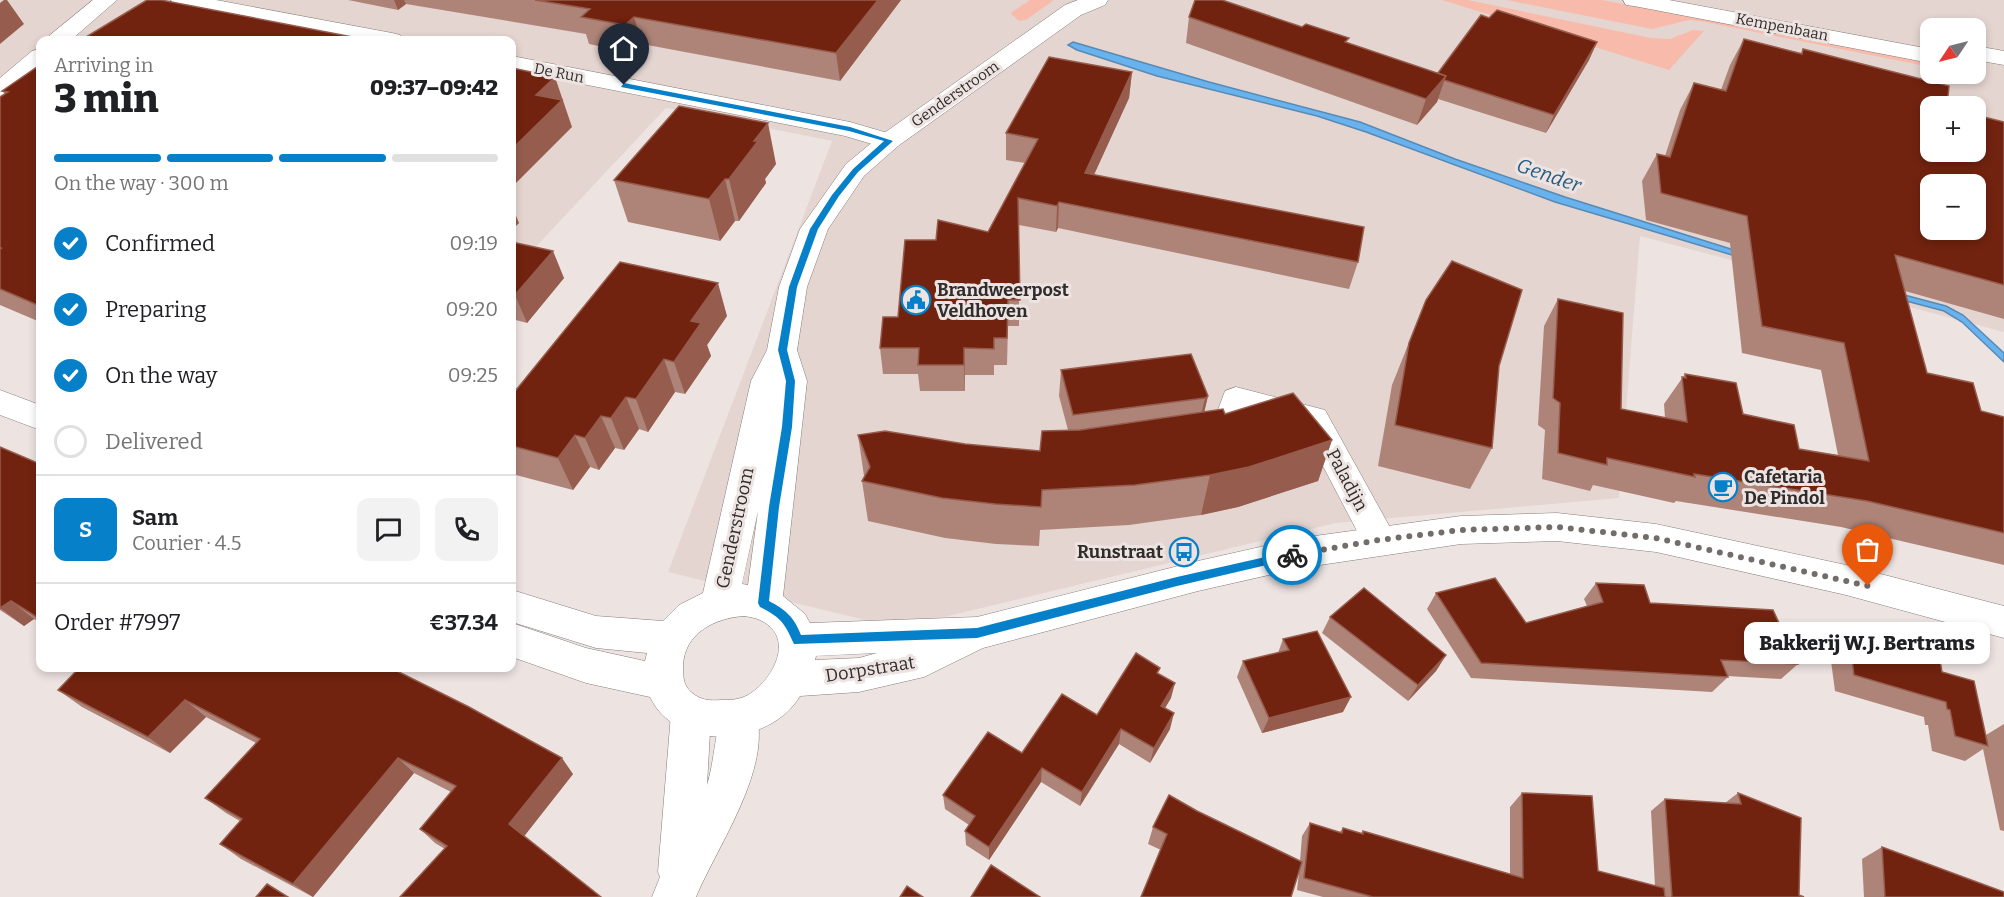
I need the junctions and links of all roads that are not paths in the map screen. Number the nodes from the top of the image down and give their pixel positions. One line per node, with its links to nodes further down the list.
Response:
1 (106, 0): 7 (street)
2 (182, 0): 8 (street)
3 (1097, 0): 6 (street, Genderstroom)
4 (1634, 0): 10 (street, Kempenbaan)
5 (1715, 0): 9 (street, Kempenbaan)
6 (1077, 5): 18 (street, Genderstroom)
7 (63, 36)
8 (372, 36)
9 (1920, 42)
10 (1920, 54)
11 (1986, 54): 12 (street)
12 (2004, 58)
13 (36, 59): 17 (street)
14 (516, 64): 18 (street, De Run)
15 (1986, 66): 16 (street)
16 (2004, 70)
17 (0, 90)
18 (889, 141): 19 (street, Genderstroom)
19 (782, 350): 24 (street, Genderstroom); 25 (street, Genderstroom)
20 (0, 402): 21 (street)
21 (36, 416)
22 (1171, 442): 23 (street, Paladijn)
23 (1379, 540): 27 (street, Dorpstraat); 28 (street, Dorpstraat)
24 (719, 603): 25 (street); 29 (street)
25 (764, 603): 30 (street)
26 (516, 607): 29 (street)
27 (2004, 622)
28 (977, 633): 30 (street, Dorpstraat); 32 (street, Dorpstraat)
29 (672, 638): 33 (street)
30 (798, 640): 32 (street)
31 (516, 642): 33 (street)
32 (792, 680): 35 (street)
33 (663, 681): 34 (street)
34 (691, 714): 35 (street); 36 (street)
35 (739, 718): 36 (street)
36 (677, 890)

